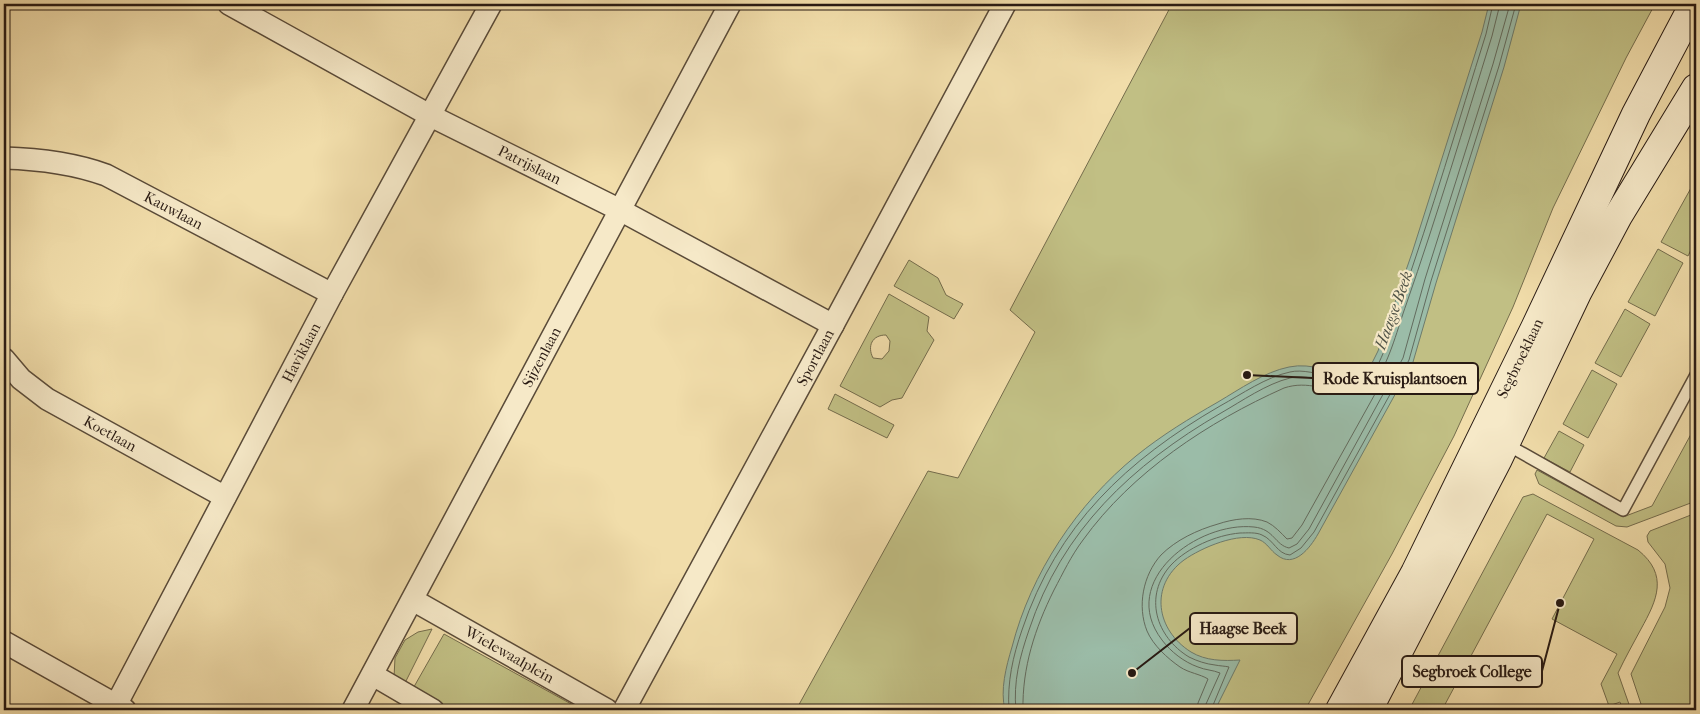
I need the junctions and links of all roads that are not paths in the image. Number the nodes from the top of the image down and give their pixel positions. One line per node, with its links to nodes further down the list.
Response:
1 (229, 4): 7 (street, Patrijslaan)
2 (491, 4): 7 (street, Haviklaan)
3 (730, 4): 9 (street, Sijzenlaan)
4 (1004, 4): 11 (street, Sportlaan)
5 (1694, 4): 24 (main road, Segbroeklaan)
6 (1696, 88): 14 (main road, Segbroeklaan)
7 (430, 116): 9 (street, Patrijslaan); 10 (street, Haviklaan)
8 (4, 158): 10 (street, Kauwlaan)
9 (620, 210): 11 (street, Patrijslaan); 16 (street, Sijzenlaan)
10 (332, 294): 15 (street, Haviklaan)
11 (833, 325): 23 (street, Sportlaan)
12 (4, 359): 15 (street, Koetlaan)
13 (1696, 375): 14 (lane)
14 (1506, 444): 25 (main road, Segbroeklaan)
15 (225, 497): 19 (street, Haviklaan)
16 (413, 600): 18 (street, Sijzenlaan); 22 (street, Wielewaalplein)
17 (4, 642): 19 (street)
18 (373, 675): 20 (street, Sijzenlaan); 21 (street)
19 (121, 708)
20 (353, 710)
21 (433, 710)
22 (607, 710)
23 (624, 710)
24 (1340, 710)
25 (1368, 710)

